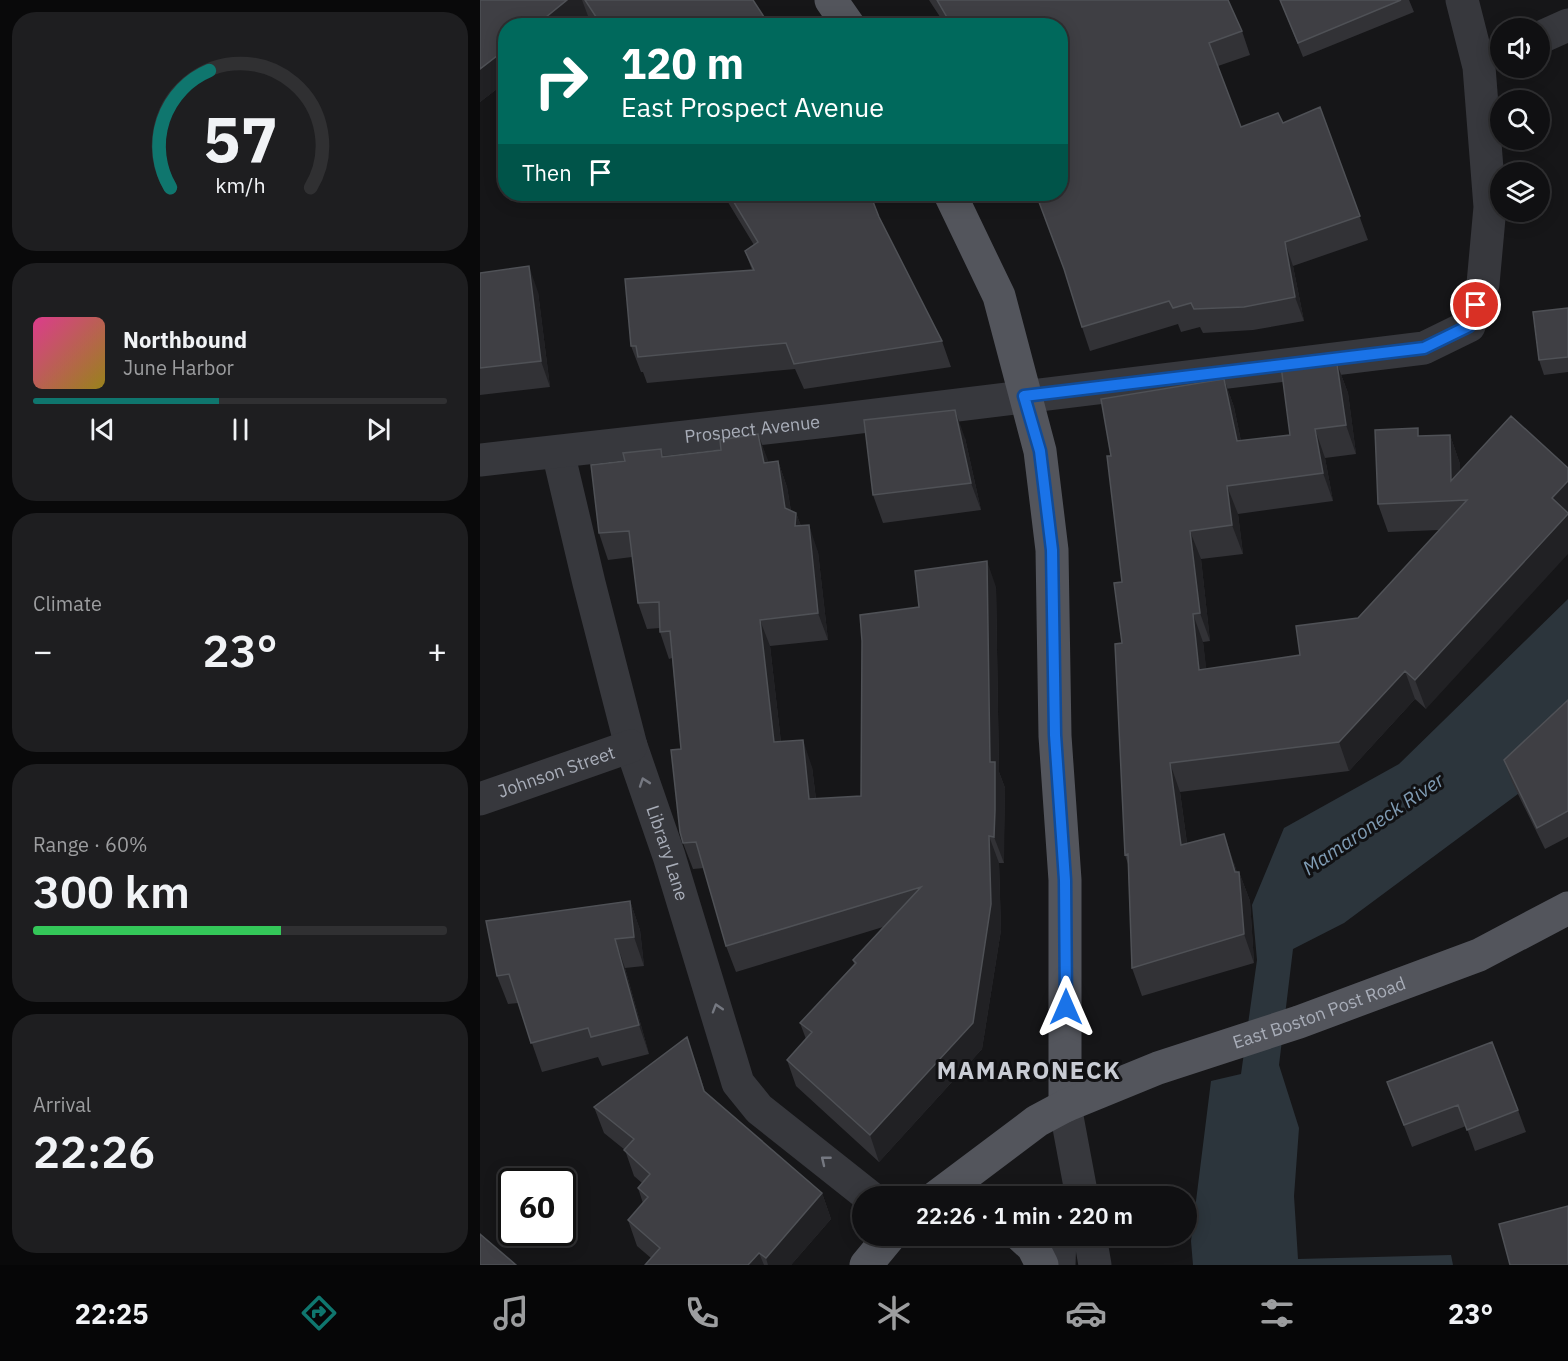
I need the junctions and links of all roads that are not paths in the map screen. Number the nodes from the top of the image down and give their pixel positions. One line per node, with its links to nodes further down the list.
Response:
1 (831, 0): 3 (main road)
2 (1462, 0): 6 (street, Prospect Avenue)
3 (843, 18)
4 (1568, 25): 5 (street)
5 (1550, 33)
6 (1489, 62): 8 (street, Prospect Avenue)
7 (953, 201): 8 (main road)
8 (1024, 396): 9 (street, Prospect Avenue); 14 (main road)
9 (558, 452): 10 (street, Prospect Avenue); 11 (street, Library Lane)
10 (480, 460)
11 (632, 746): 12 (street, Johnson Street); 15 (street, Library Lane, one-way to 11)
12 (480, 798)
13 (1568, 908): 14 (main road, East Boston Post Road)
14 (1065, 1106): 16 (main road, East Boston Post Road); 17 (street); 18 (street)
15 (856, 1186)
16 (951, 1186)
17 (1062, 1186)
18 (1080, 1186)
19 (882, 1246): 23 (main road)
20 (1032, 1246): 24 (main road)
21 (1060, 1246): 25 (street)
22 (1092, 1246): 26 (street)
23 (866, 1265)
24 (1042, 1265)
25 (1059, 1265)
26 (1095, 1265)

